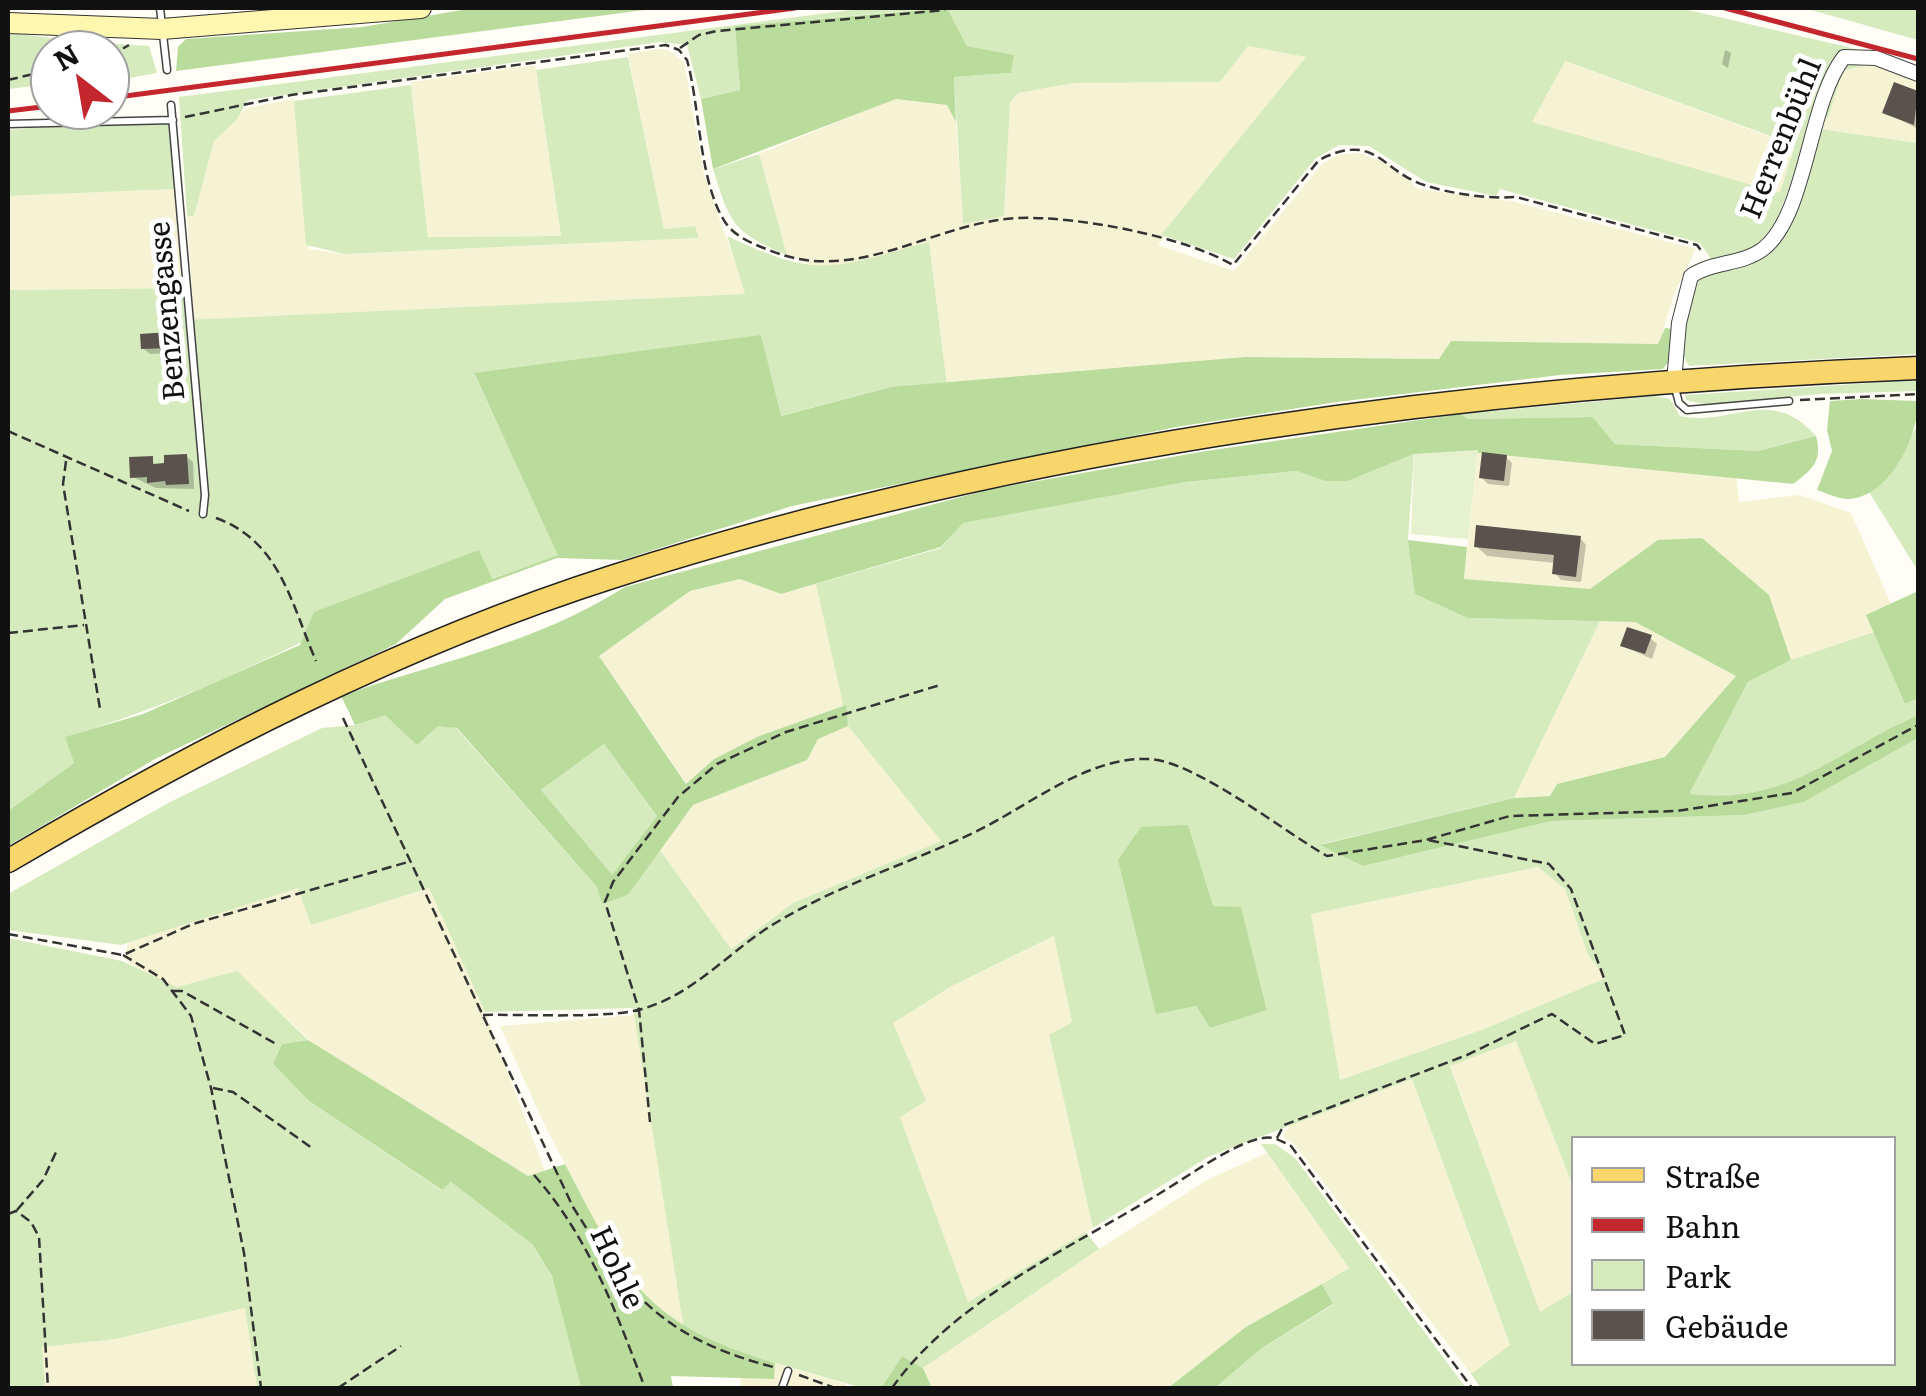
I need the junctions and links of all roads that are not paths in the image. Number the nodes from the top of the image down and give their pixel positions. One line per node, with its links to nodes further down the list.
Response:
1 (160, 8): 5 (lane)
2 (422, 8): 3 (main road)
3 (227, 17): 5 (main road)
4 (8, 23): 5 (main road)
5 (162, 29): 6 (lane)
6 (166, 70)
7 (1918, 74): 12 (street, Herrenbühl)
8 (171, 105): 9 (lane, Benzengasse)
9 (173, 120): 10 (lane); 14 (lane, Benzengasse)
10 (8, 124)
11 (1918, 368): 12 (main road)
12 (1674, 382): 13 (lane); 15 (main road)
13 (1789, 401)
14 (203, 514)
15 (8, 861)
16 (788, 1371): 17 (lane)
17 (782, 1388)

